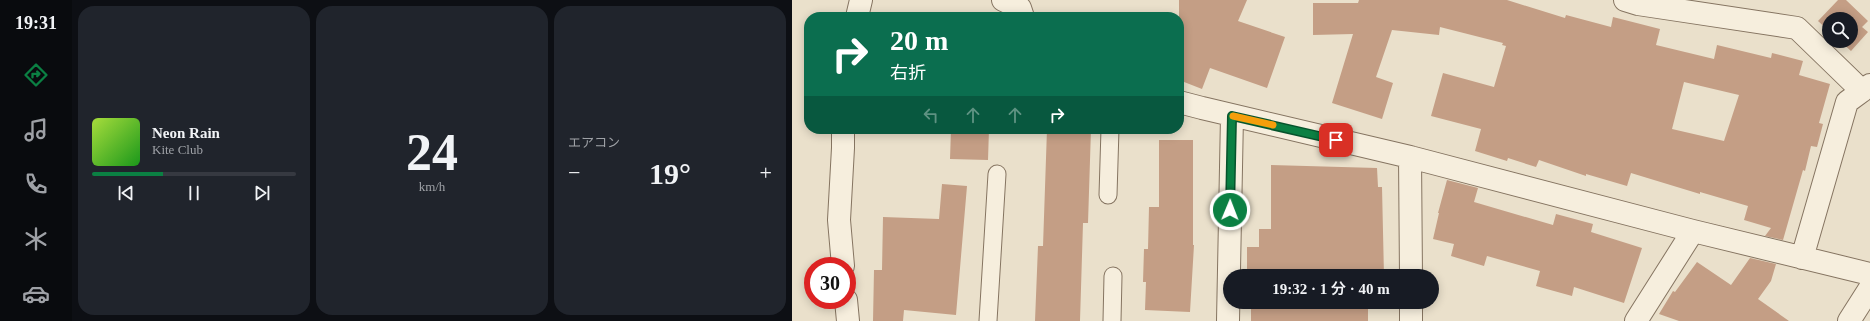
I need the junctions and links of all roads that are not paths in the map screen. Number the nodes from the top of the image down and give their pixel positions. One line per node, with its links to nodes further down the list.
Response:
1 (861, 0): 4 (street)
2 (1003, 0): 5 (street)
3 (1625, 0): 6 (street)
4 (858, 12)
5 (1021, 12)
6 (1866, 88): 16 (street)
7 (1184, 103): 8 (street)
8 (1232, 116): 11 (street); 26 (street)
9 (842, 134): 15 (street)
10 (1110, 134): 13 (lane)
11 (1410, 157): 14 (street); 17 (street)
12 (997, 174): 24 (lane)
13 (1108, 195)
14 (1693, 231): 16 (street); 28 (street)
15 (842, 257)
16 (1802, 258): 18 (street)
17 (1411, 269)
18 (1870, 274)
19 (1113, 276): 25 (lane)
20 (1870, 288): 29 (street)
21 (847, 309): 23 (street)
22 (1411, 309): 27 (street)
23 (848, 321)
24 (988, 321)
25 (1112, 321)
26 (1228, 321)
27 (1411, 321)
28 (1636, 321)
29 (1849, 321)

